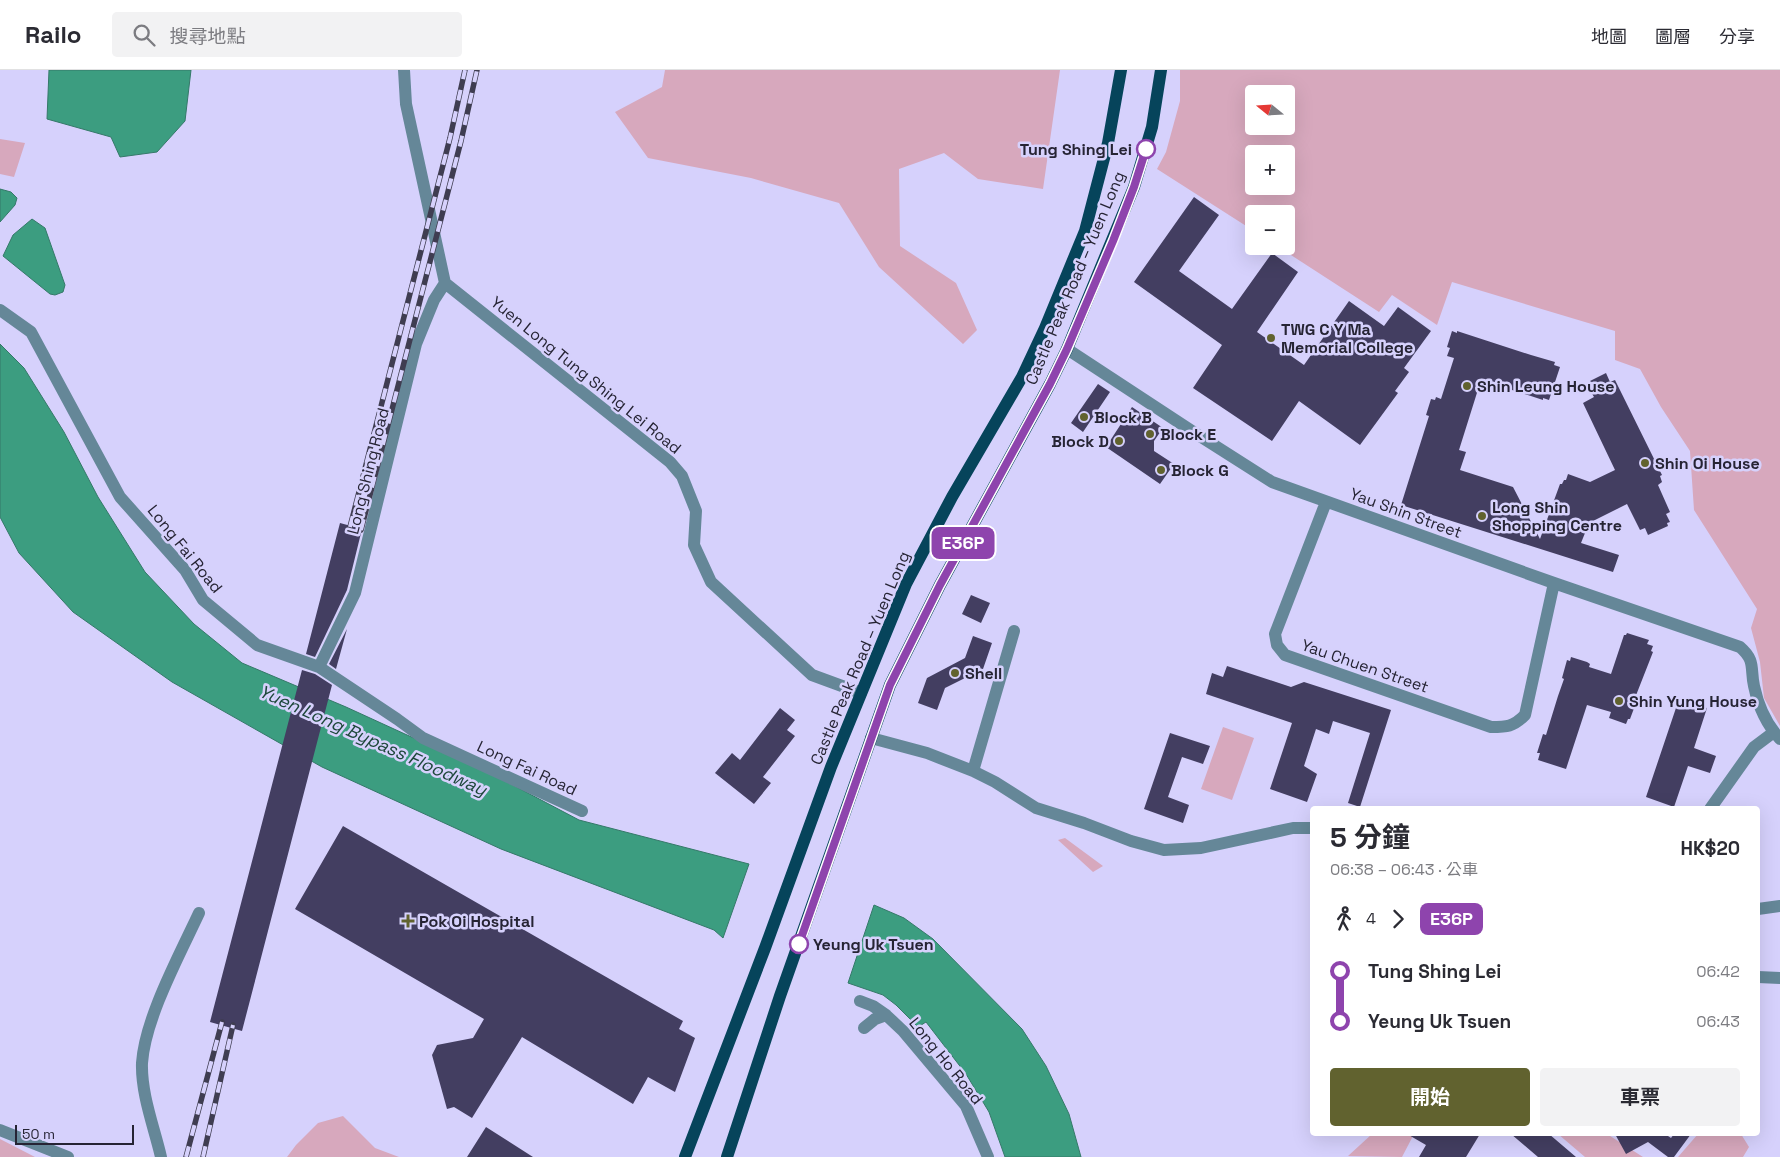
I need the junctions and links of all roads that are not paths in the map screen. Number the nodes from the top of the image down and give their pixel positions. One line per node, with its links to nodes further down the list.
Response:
1 (404, 70): 4 (street)
2 (1121, 70): 11 (main road, Castle Peak Road – Yuen Long)
3 (1161, 70): 6 (main road, Castle Peak Road – Yuen Long)
4 (445, 283): 10 (street, Long Shing Road); 11 (street, Yuen Long Tung Shing Lei Road)
5 (0, 310): 10 (street, Long Fai Road)
6 (1067, 349): 7 (street, Yau Shin Street); 13 (main road, Castle Peak Road – Yuen Long)
7 (1326, 502): 8 (street, Yau Shin Street); 8 (street, Yau Chuen Street)
8 (1554, 583): 12 (street, Yau Shin Street)
9 (1014, 631): 14 (street)
10 (319, 667): 16 (street, Long Fai Road)
11 (861, 693): 29 (main road, Castle Peak Road – Yuen Long)
12 (1777, 735): 15 (street)
13 (871, 738): 14 (street); 30 (main road, Castle Peak Road – Yuen Long)
14 (973, 771): 17 (street)
15 (1712, 806)
16 (582, 811)
17 (1310, 828)
18 (1780, 906): 19 (street)
19 (1760, 910)
20 (199, 913): 28 (street)
21 (1760, 977): 22 (street)
22 (1780, 978)
23 (860, 1001): 24 (street, Long Ho Road)
24 (886, 1015): 25 (street); 31 (street, Long Ho Road)
25 (864, 1028)
26 (0, 1130): 27 (street)
27 (68, 1157)
28 (161, 1157)
29 (686, 1157)
30 (727, 1157)
31 (988, 1157)

